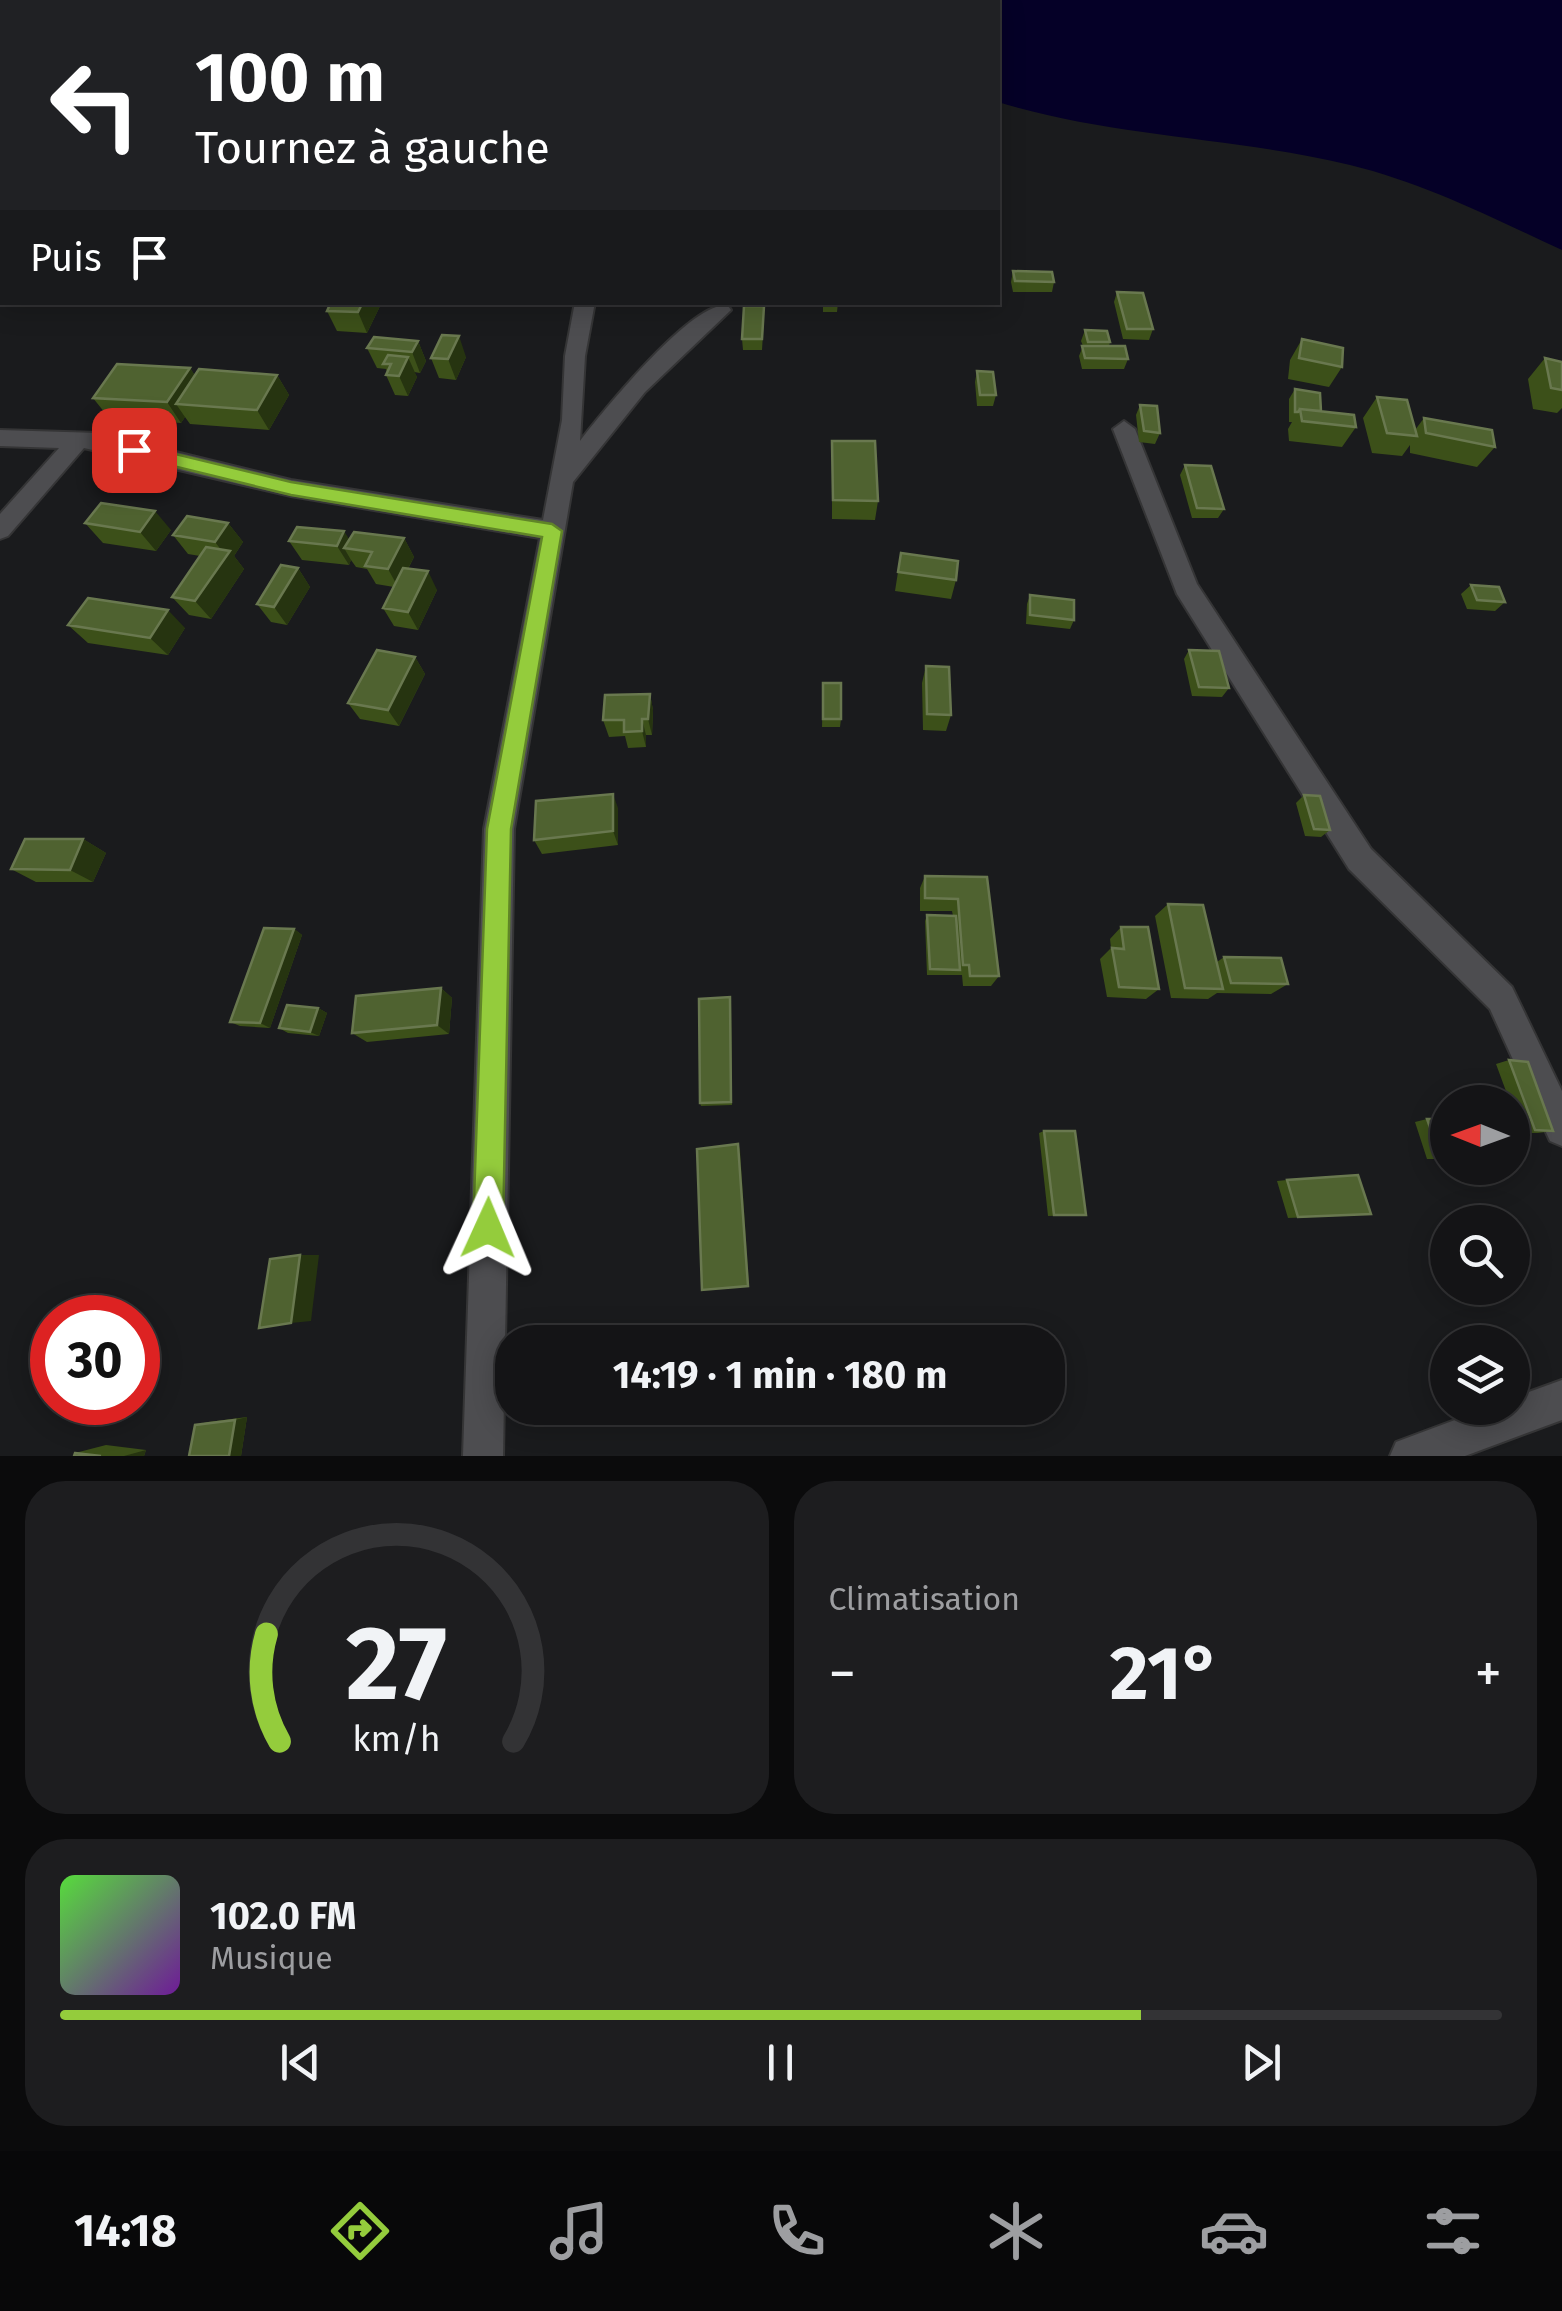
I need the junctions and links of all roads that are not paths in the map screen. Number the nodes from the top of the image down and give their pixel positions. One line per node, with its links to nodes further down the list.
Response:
1 (585, 305): 6 (street)
2 (721, 310): 6 (street)
3 (1124, 430): 9 (street)
4 (0, 438): 5 (street)
5 (77, 442): 7 (street); 8 (street)
6 (563, 483): 8 (street)
7 (0, 530)
8 (552, 531): 11 (street)
9 (1562, 1129)
10 (1562, 1400): 12 (street)
11 (484, 1456)
12 (1410, 1456)

